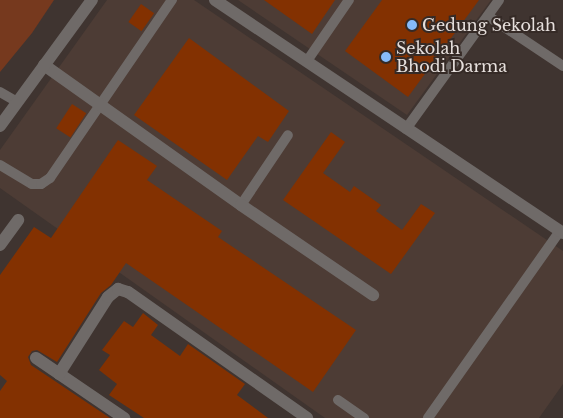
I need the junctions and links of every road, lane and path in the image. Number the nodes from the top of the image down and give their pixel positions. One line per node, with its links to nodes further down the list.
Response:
1 (92, 0): 8 (street)
2 (172, 0): 12 (lane)
3 (214, 0): 7 (street)
4 (349, 0): 7 (lane)
5 (499, 0): 6 (lane)
6 (488, 16): 9 (lane); 14 (lane)
7 (307, 60): 14 (street)
8 (44, 65): 11 (street); 12 (street)
9 (563, 66)
10 (0, 92): 11 (lane)
11 (17, 102): 13 (street)
12 (101, 105): 16 (lane); 17 (street)
13 (0, 126)
14 (406, 129): 19 (street)
15 (288, 135): 17 (lane)
16 (0, 165)
17 (241, 205): 21 (street)
18 (18, 220): 20 (street)
19 (561, 232): 28 (lane)
20 (0, 245)
21 (373, 296)
22 (36, 358): 23 (street)
23 (59, 374): 25 (street); 26 (street)
24 (338, 400): 27 (lane)
25 (124, 418)
26 (307, 418)
27 (364, 418)
28 (428, 418)

